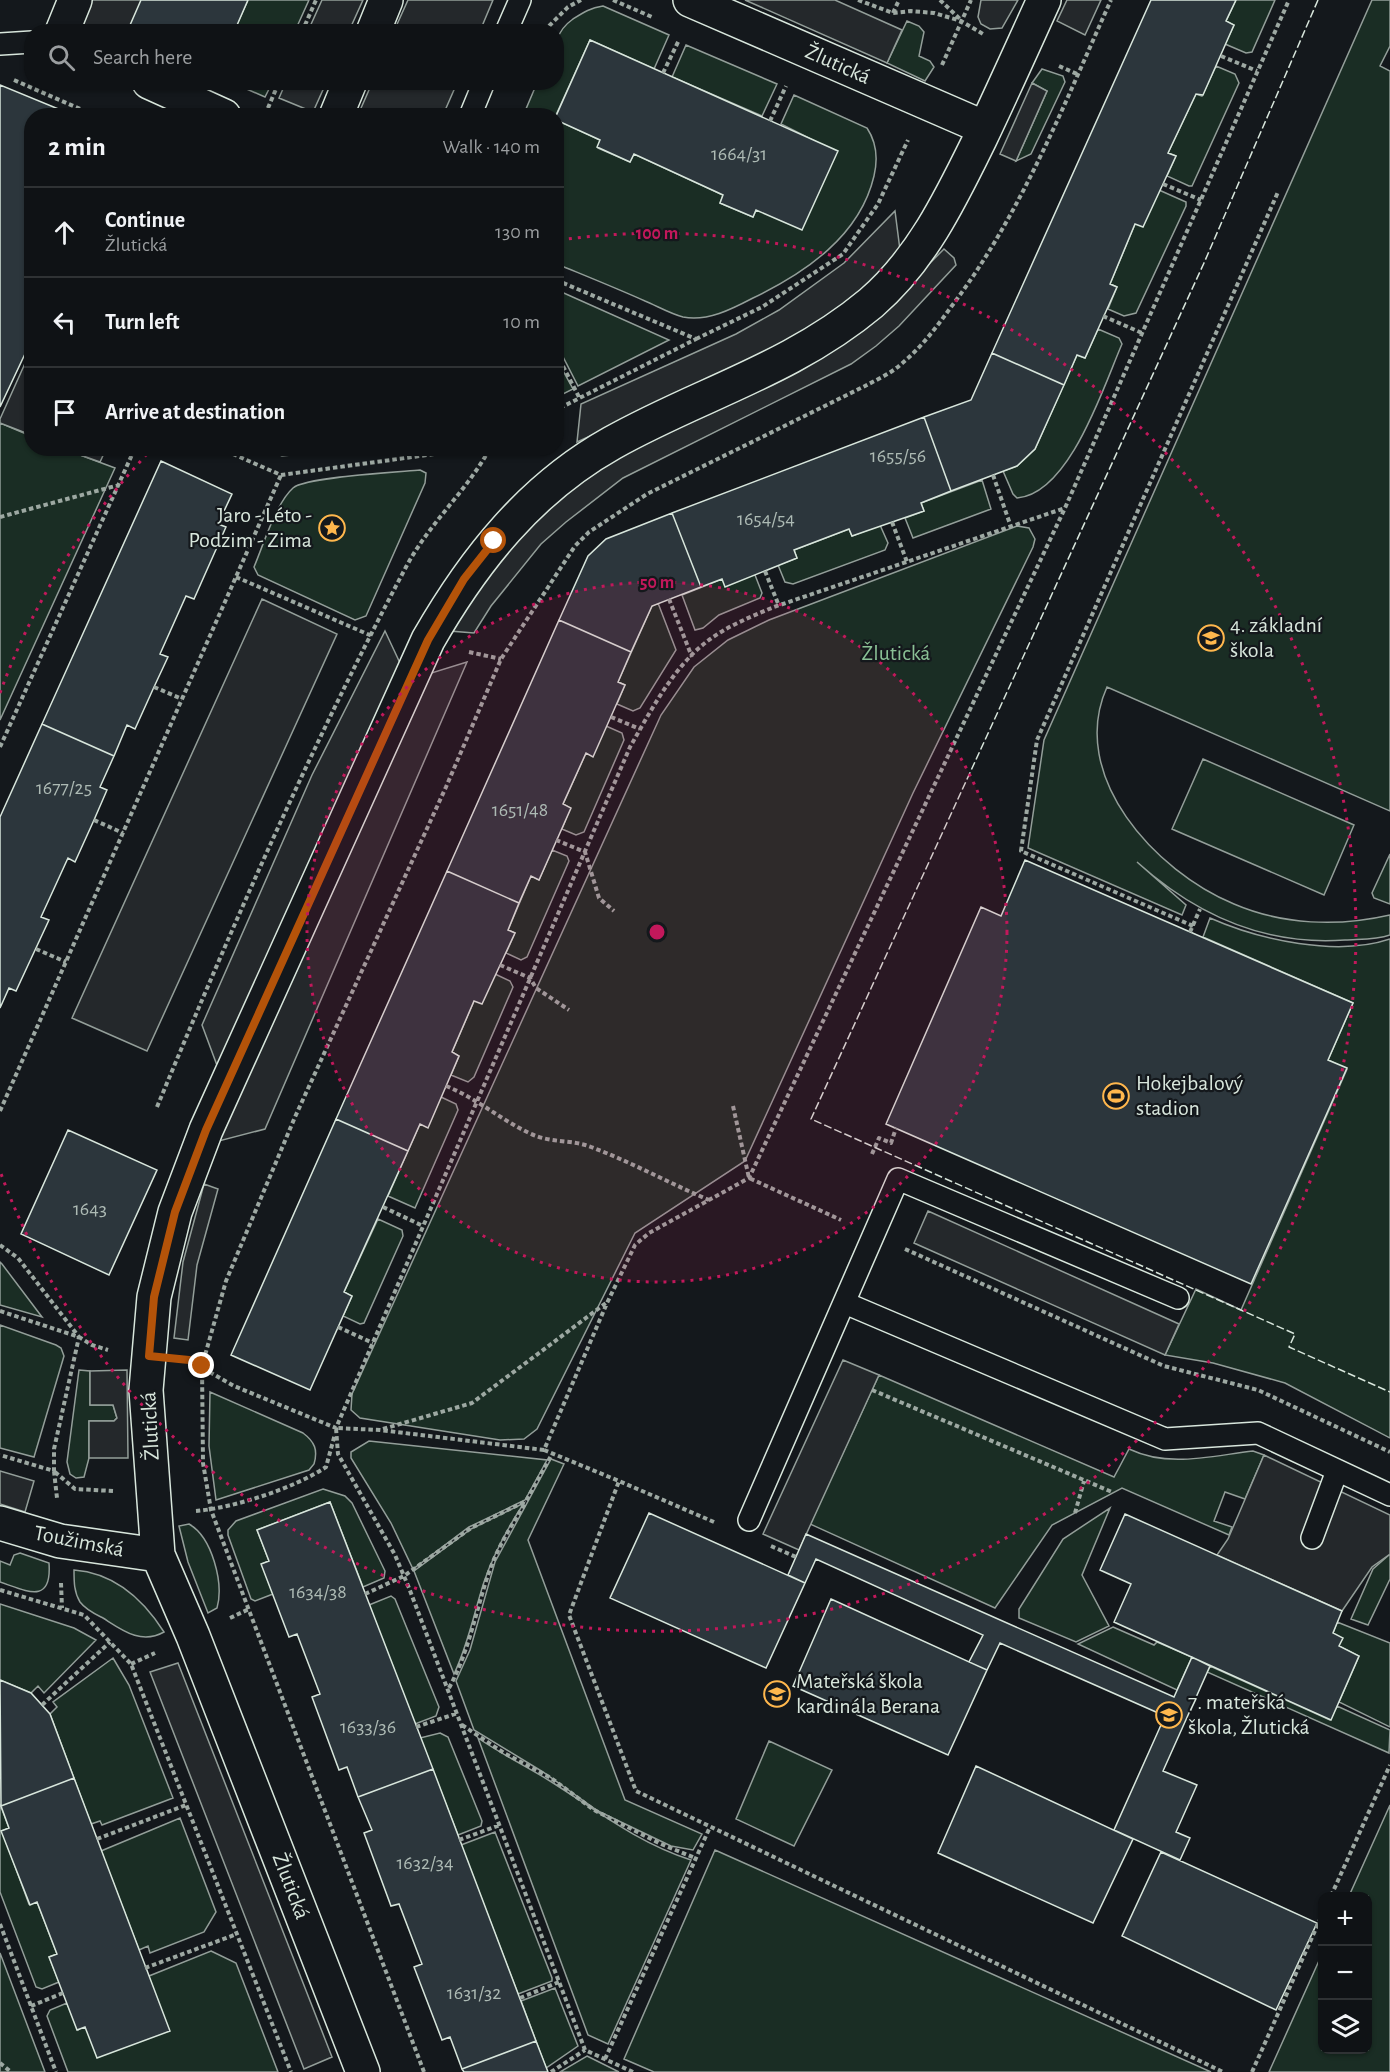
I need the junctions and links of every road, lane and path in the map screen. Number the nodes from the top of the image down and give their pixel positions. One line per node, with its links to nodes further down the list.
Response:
1 (75, 0): 16 (street)
2 (316, 0): 17 (path)
3 (386, 0): 18 (street)
4 (520, 0): 19 (lane)
5 (580, 0): 20 (path)
6 (858, 0): 13 (path)
7 (899, 0): 13 (path)
8 (940, 0): 15 (path)
9 (971, 0): 15 (path)
10 (1044, 0): 21 (street, Žlutická)
11 (1111, 0): 25 (path)
12 (1289, 0): 23 (path)
13 (893, 13): 15 (path)
14 (687, 15): 24 (path); 34 (street, Žlutická)
15 (962, 21): 21 (path); 34 (path)
16 (65, 24)
17 (306, 24)
18 (376, 24)
19 (510, 24)
20 (552, 24)
21 (1022, 50): 25 (path); 41 (street, Žlutická)
22 (1221, 56): 23 (path)
23 (1257, 71): 44 (path)
24 (663, 73)
25 (1077, 74): 109 (path)
26 (9, 78): 27 (path)
27 (24, 85)
28 (785, 88): 40 (path)
29 (36, 90): 35 (path)
30 (165, 90): 36 (street)
31 (276, 90): 37 (path)
32 (347, 90): 38 (street)
33 (481, 90): 39 (lane)
34 (925, 102): 41 (street, Žlutická); 48 (path)
35 (78, 108)
36 (200, 108)
37 (268, 108)
38 (339, 108)
39 (473, 108)
40 (770, 121)
41 (985, 128): 108 (street, Žlutická)
42 (1163, 184): 44 (path)
43 (1278, 192): 81 (path)
44 (1201, 200): 47 (path)
45 (564, 283): 48 (path)
46 (1104, 316): 47 (path)
47 (1142, 333): 59 (path)
48 (696, 339): 50 (path)
49 (564, 368): 50 (path)
50 (579, 397): 51 (path)
51 (564, 405)
52 (131, 456): 58 (path)
53 (237, 456): 56 (path)
54 (420, 456): 56 (path)
55 (485, 456): 68 (path)
56 (281, 475): 65 (path)
57 (993, 475): 62 (path)
58 (118, 486): 60 (path); 74 (path)
59 (1065, 508): 62 (path); 95 (path)
60 (0, 517)
61 (892, 522): 63 (path)
62 (1011, 527): 63 (path)
63 (907, 562): 67 (path)
64 (765, 571): 67 (path)
65 (236, 577): 68 (path); 71 (path)
66 (669, 599): 69 (path)
67 (779, 606): 69 (path)
68 (372, 636): 93 (path)
69 (692, 657): 73 (path)
70 (154, 687): 71 (path)
71 (182, 699): 76 (path)
72 (611, 717): 73 (path)
73 (640, 729): 78 (path)
74 (0, 747)
75 (94, 820): 76 (path)
76 (123, 833): 84 (path)
77 (556, 840): 78 (path)
78 (585, 852): 80 (path); 86 (path)
79 (1200, 909): 81 (path)
80 (614, 910)
81 (1193, 926): 82 (path)
82 (1190, 932)
83 (36, 950): 84 (path)
84 (66, 962): 90 (path)
85 (500, 965): 86 (path)
86 (530, 978): 87 (path); 91 (path)
87 (568, 1010)
88 (446, 1086): 91 (path)
89 (0, 1094): 90 (path)
90 (6, 1096): 94 (path)
91 (477, 1100): 96 (path); 98 (path)
92 (733, 1106): 95 (path)
93 (156, 1107)
94 (0, 1111)
95 (749, 1178): 96 (path); 99 (path)
96 (709, 1200): 102 (path)
97 (383, 1207): 98 (path)
98 (423, 1226): 107 (path)
99 (873, 1234): 101 (lane); 103 (lane); 114 (path)
100 (0, 1245): 106 (path)
101 (1178, 1298)
102 (607, 1303): 112 (path); 113 (path)
103 (844, 1303): 118 (lane); 127 (lane)
104 (0, 1311): 106 (path)
105 (338, 1328): 107 (path)
106 (79, 1337): 108 (path); 117 (path)
107 (373, 1343): 111 (path)
108 (149, 1356): 109 (path); 132 (street, Žlutická)
109 (202, 1366): 111 (path); 125 (path)
110 (872, 1390): 119 (path)
111 (336, 1428): 112 (path); 125 (path); 134 (path)
112 (380, 1430): 113 (path)
113 (544, 1450): 115 (path)
114 (1390, 1452)
115 (552, 1454): 120 (path); 124 (path)
116 (0, 1455): 117 (path)
117 (54, 1471): 121 (path)
118 (1337, 1471): 123 (lane); 130 (lane)
119 (1084, 1481): 122 (path); 126 (path)
120 (619, 1482): 129 (path); 146 (path)
121 (119, 1492)
122 (1112, 1492)
123 (1390, 1495)
124 (526, 1501): 134 (path); 138 (path)
125 (211, 1509): 166 (path)
126 (1075, 1513)
127 (749, 1520)
128 (0, 1523): 132 (street, Toužimská)
129 (717, 1524)
130 (1311, 1538)
131 (766, 1544): 133 (path)
132 (158, 1555): 165 (street, Žlutická)
133 (796, 1557)
134 (404, 1576): 136 (path); 138 (path)
135 (0, 1590): 137 (path)
136 (365, 1593)
137 (110, 1642): 139 (path); 144 (path)
138 (449, 1688): 140 (path)
139 (42, 1705)
140 (458, 1713): 141 (path); 142 (path)
141 (462, 1724): 145 (path); 149 (path)
142 (416, 1727)
143 (1390, 1765): 150 (path)
144 (186, 1805): 147 (path); 153 (path)
145 (500, 1825): 148 (path); 155 (path)
146 (710, 1827): 149 (path); 169 (path)
147 (97, 1839)
148 (459, 1840)
149 (696, 1858): 160 (path)
150 (1333, 1892)
151 (0, 1924): 158 (path)
152 (1318, 1926): 170 (path)
153 (237, 1934): 154 (path); 164 (path)
154 (146, 1968)
155 (560, 1982): 157 (path); 159 (path)
156 (63, 1993): 158 (path)
157 (520, 1998)
158 (31, 2006): 163 (path)
159 (585, 2050): 160 (path); 167 (path)
160 (605, 2059): 168 (path)
161 (0, 2063): 162 (path)
162 (11, 2072)
163 (56, 2072)
164 (291, 2072)
165 (363, 2072)
166 (424, 2072)
167 (551, 2072)
168 (633, 2072)
169 (1223, 2072)
170 (1252, 2072)

